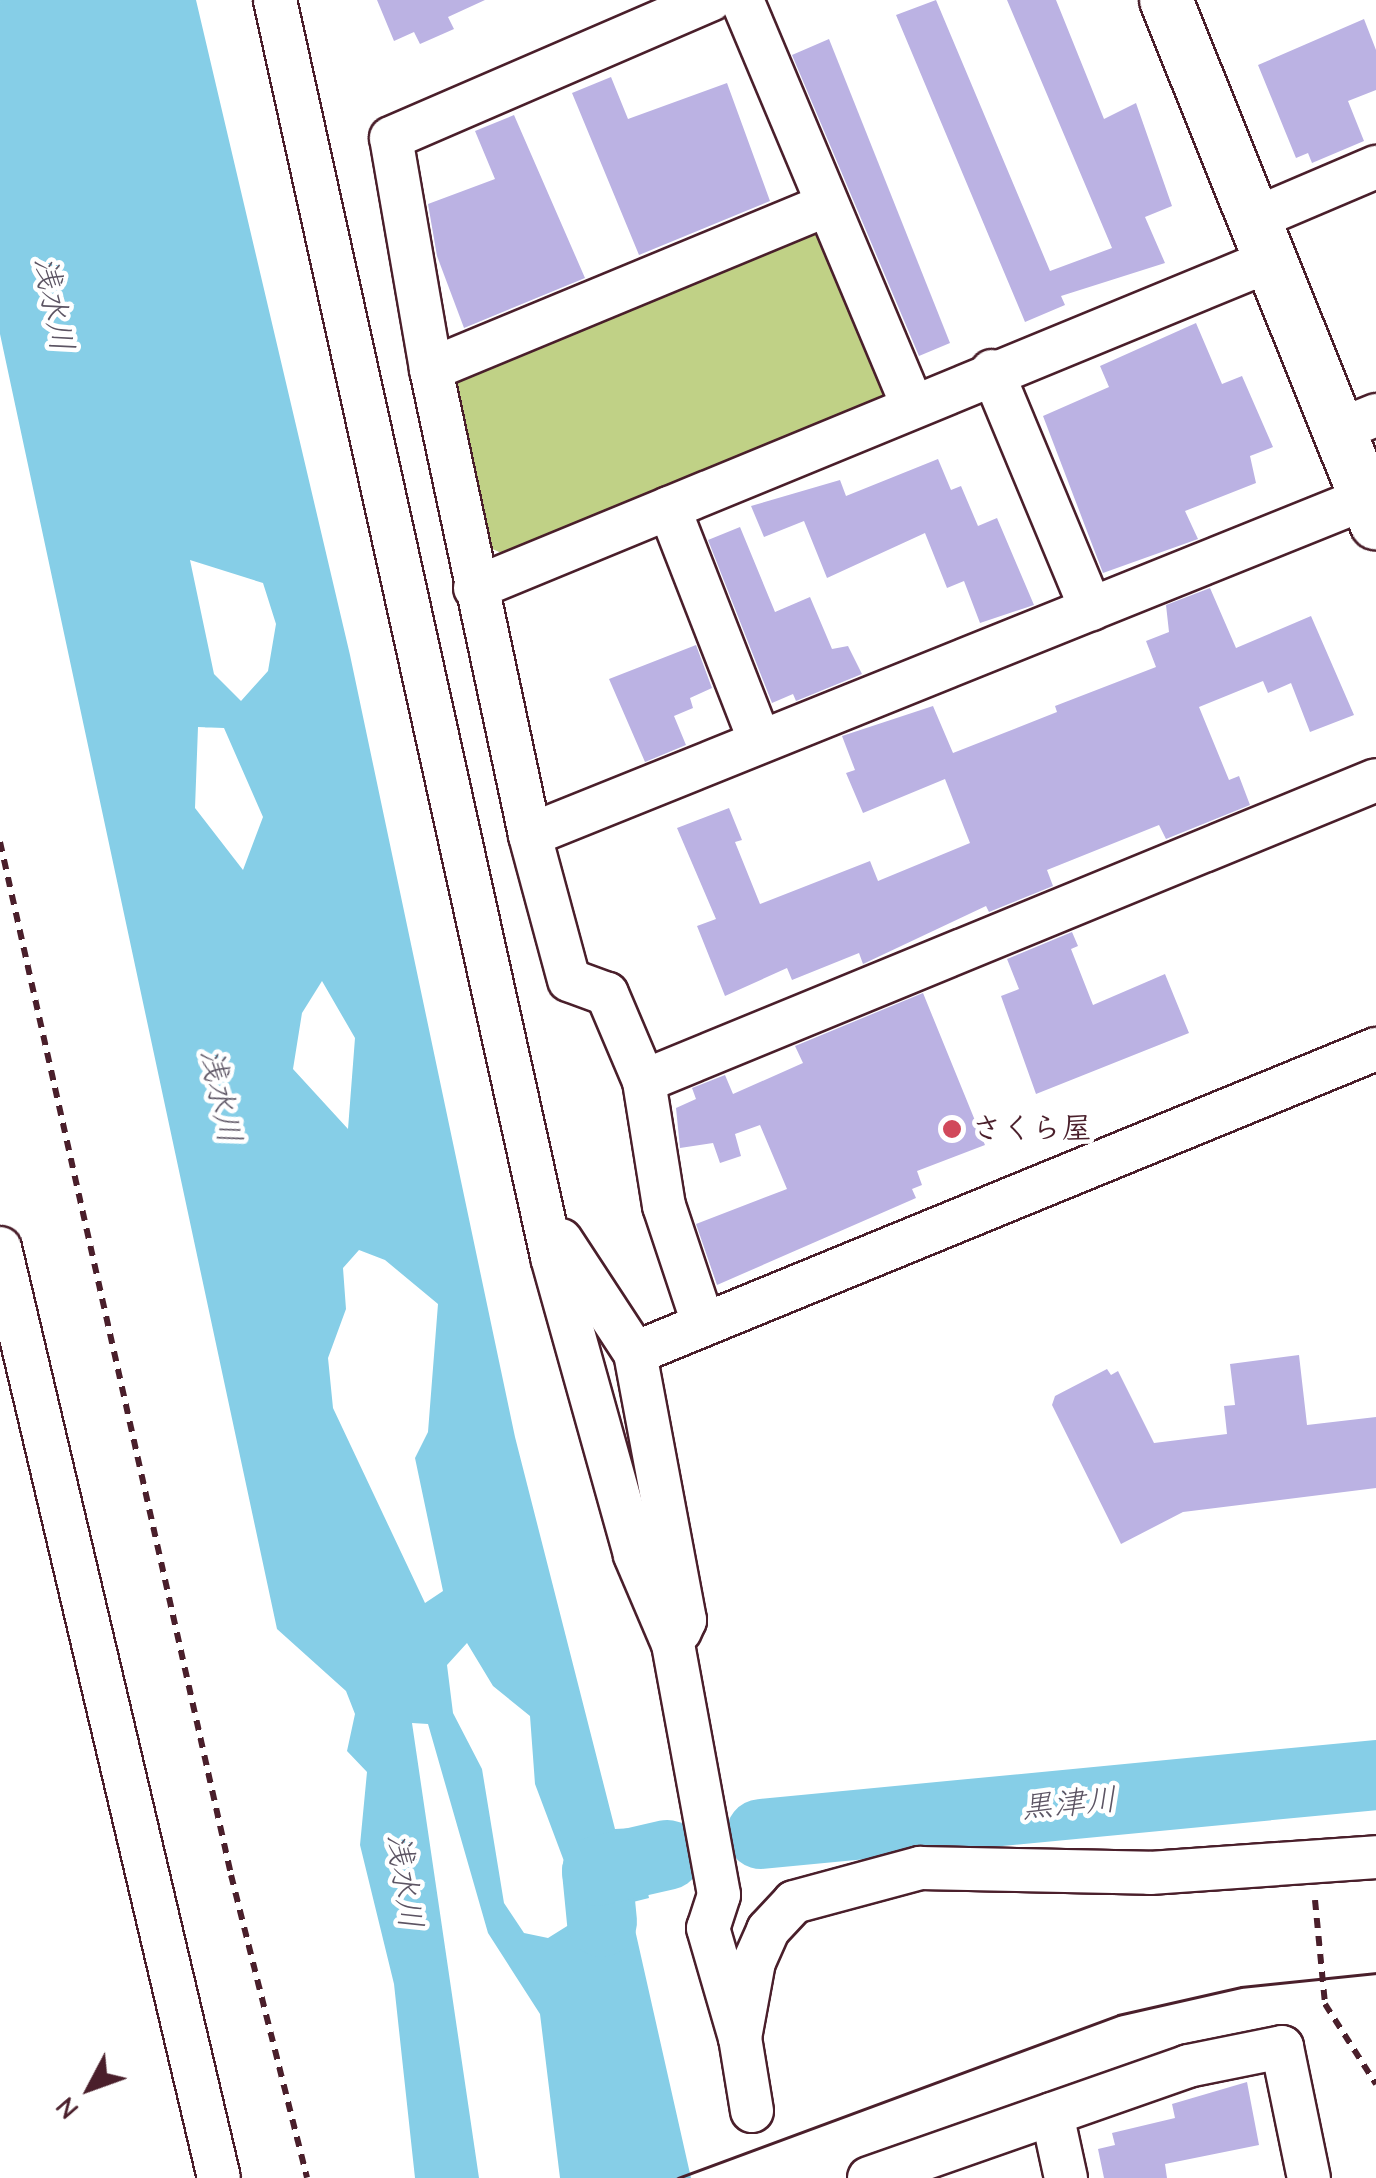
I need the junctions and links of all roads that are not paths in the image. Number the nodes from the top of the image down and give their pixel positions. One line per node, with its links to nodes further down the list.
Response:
1 (275, 0): 21 (street)
2 (710, 0): 8 (street)
3 (742, 0): 6 (street)
4 (1166, 0): 7 (street)
5 (1376, 167): 7 (street)
6 (826, 205): 8 (street); 10 (street)
7 (1262, 240): 9 (street); 11 (street)
8 (431, 368): 14 (street)
9 (992, 371): 10 (street); 15 (street)
10 (912, 405): 12 (street)
11 (1357, 423): 13 (street)
12 (669, 508): 14 (street); 16 (street)
13 (1371, 511): 15 (street)
14 (476, 588): 18 (street)
15 (1090, 610): 16 (street)
16 (760, 742): 18 (street)
17 (1376, 780): 20 (street)
18 (530, 836): 20 (street)
19 (1376, 1049): 23 (street)
20 (644, 1080): 23 (street)
21 (542, 1212): 24 (street); 25 (street)
22 (0, 1248): 30 (street)
23 (702, 1320): 24 (street)
24 (635, 1353): 25 (street)
25 (673, 1644): 27 (street)
26 (1376, 1857): 27 (street)
27 (740, 2038): 28 (street)
28 (752, 2111)
29 (1052, 2114): 31 (street); 32 (street); 33 (street)
30 (220, 2178)
31 (870, 2178)
32 (1066, 2178)
33 (1309, 2178)

